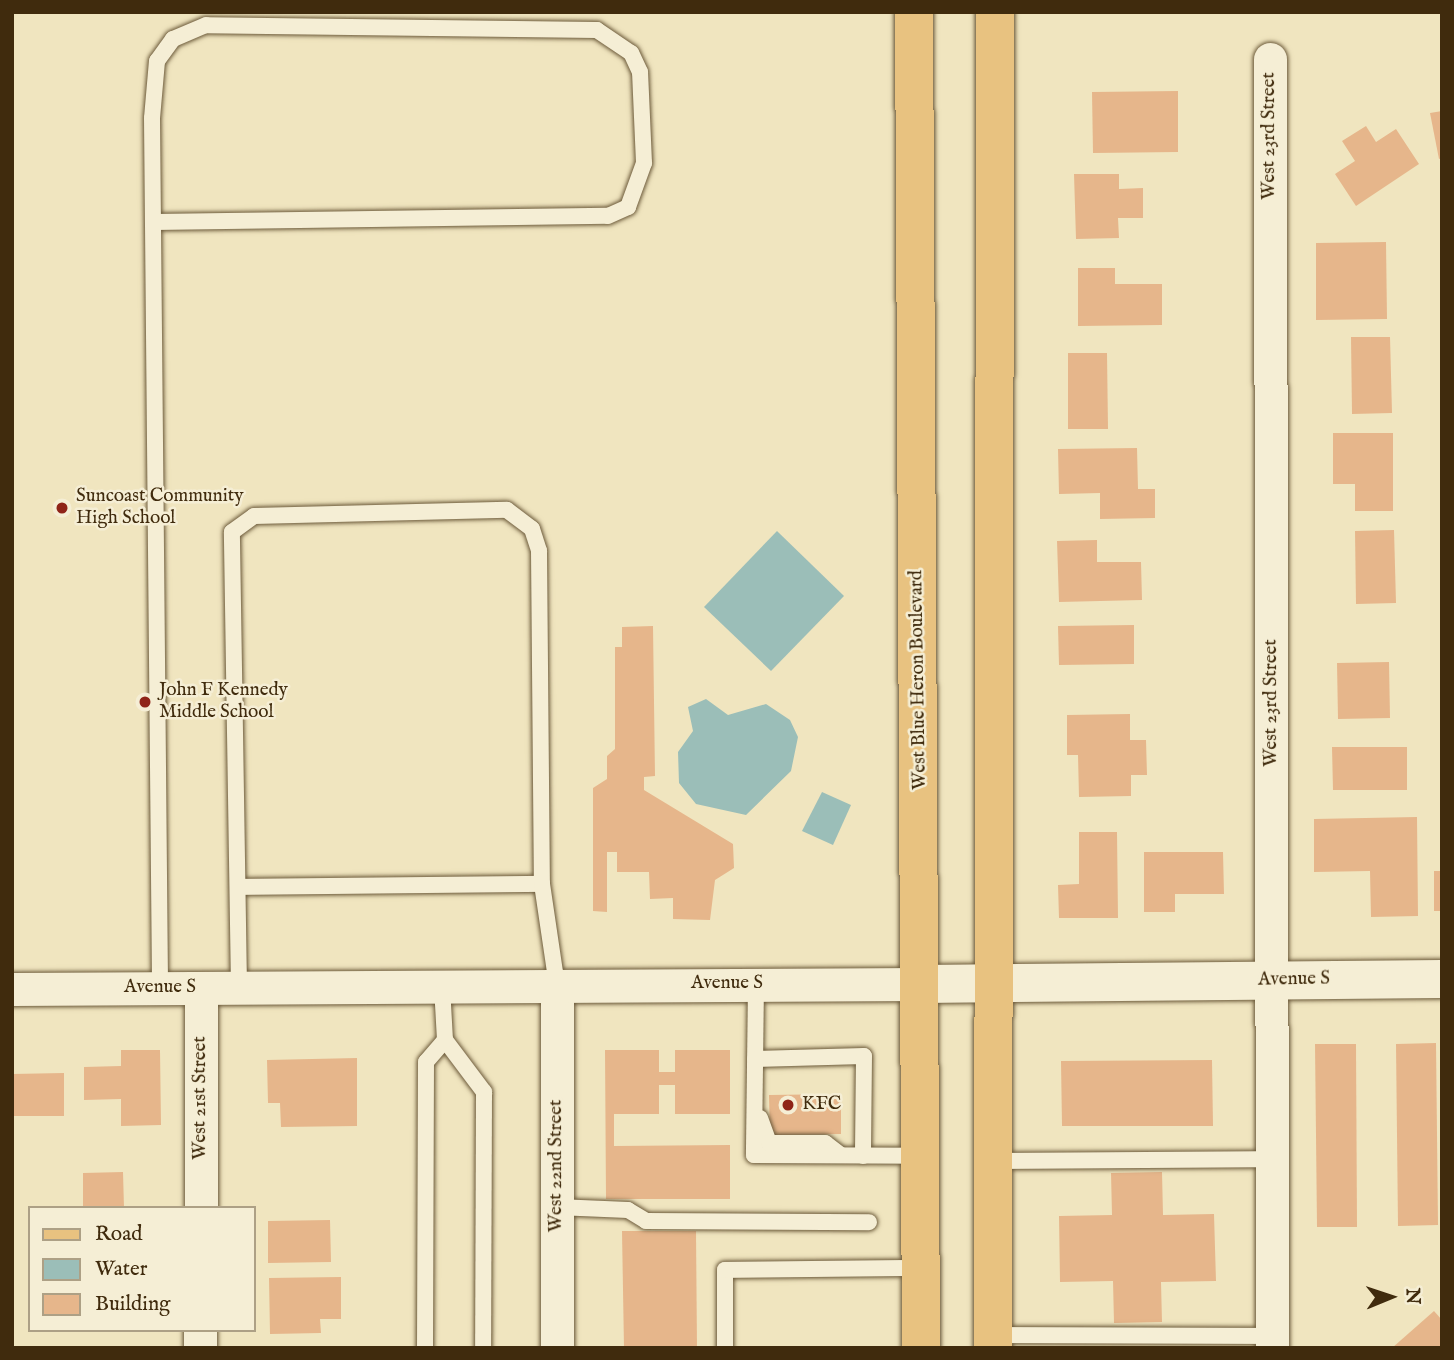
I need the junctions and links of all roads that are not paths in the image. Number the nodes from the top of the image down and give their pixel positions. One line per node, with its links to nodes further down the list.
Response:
1 (914, 12): 10 (main road, West Blue Heron Boulevard)
2 (995, 12): 11 (main road)
3 (1270, 59): 8 (street, West 23rd Street)
4 (154, 222): 4 (lane); 15 (lane)
5 (542, 884): 6 (lane); 6 (lane); 12 (lane)
6 (238, 887): 14 (lane)
7 (1442, 979): 8 (street, Avenue S)
8 (1272, 980): 11 (street, Avenue S); 22 (street, West 23rd Street)
9 (756, 984): 10 (street, Avenue S); 12 (street, Avenue S); 19 (lane)
10 (922, 984): 11 (street, Avenue S); 21 (main road, West Blue Heron Boulevard)
11 (994, 984): 23 (main road)
12 (557, 985): 13 (street, Avenue S); 25 (street, West 22nd Street)
13 (442, 986): 14 (street, Avenue S); 18 (lane)
14 (239, 987): 16 (street, Avenue S)
15 (160, 988): 16 (street, Avenue S); 17 (street, Avenue S)
16 (201, 988): 24 (street, West 21st Street)
17 (12, 989)
18 (445, 1040): 30 (lane); 31 (lane)
19 (755, 1059): 20 (lane); 20 (lane)
20 (863, 1156): 21 (lane)
21 (922, 1156): 27 (main road, West Blue Heron Boulevard)
22 (1273, 1158): 23 (lane); 29 (street, West 23rd Street)
23 (994, 1161): 28 (main road)
24 (201, 1206)
25 (557, 1207): 26 (lane); 32 (street, West 22nd Street)
26 (869, 1222)
27 (921, 1268): 33 (lane); 34 (main road, West Blue Heron Boulevard)
28 (993, 1342): 29 (lane)
29 (1272, 1342)
30 (425, 1348)
31 (483, 1348)
32 (557, 1348)
33 (725, 1348)
34 (921, 1348)

